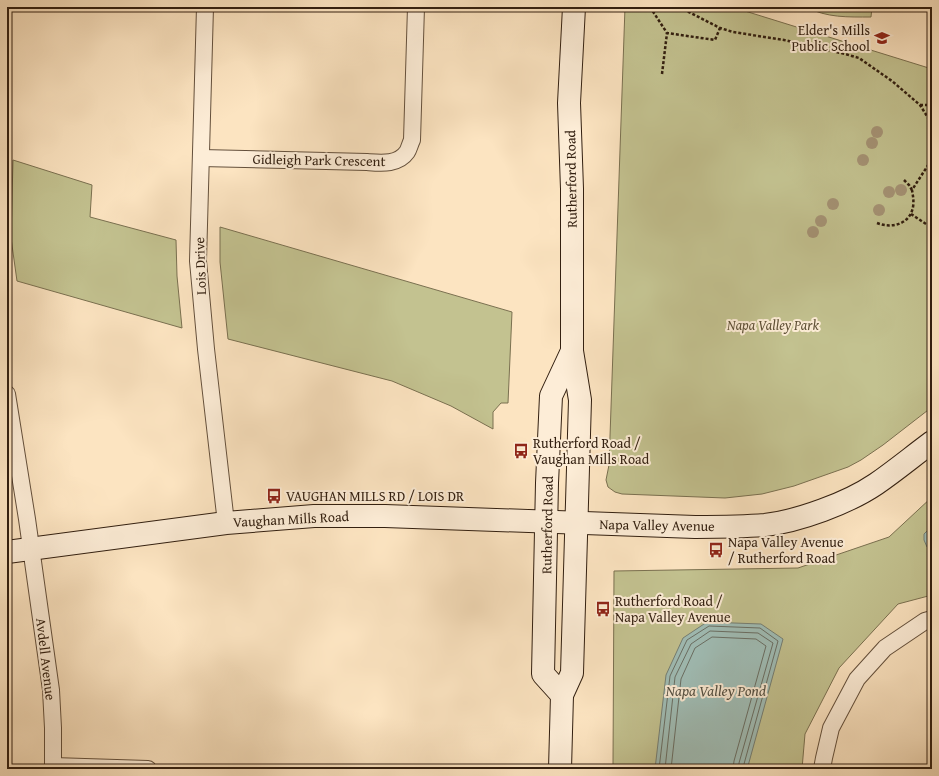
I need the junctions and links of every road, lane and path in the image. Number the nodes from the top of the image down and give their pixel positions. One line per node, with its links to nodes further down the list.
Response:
1 (205, 7): 12 (street, Lois Drive)
2 (416, 7): 12 (street, Gidleigh Park Crescent)
3 (574, 7): 19 (main road, Rutherford Road)
4 (650, 7): 7 (path)
5 (680, 7): 6 (path)
6 (720, 28): 7 (path); 9 (path)
7 (667, 33): 8 (path)
8 (662, 74)
9 (920, 105): 10 (path); 11 (path)
10 (932, 105)
11 (932, 124)
12 (201, 158): 23 (street, Lois Drive)
13 (932, 159): 15 (path)
14 (904, 180): 15 (path)
15 (912, 190): 16 (path)
16 (911, 214): 17 (path); 18 (path)
17 (877, 223)
18 (932, 228)
19 (572, 351): 22 (main road, Rutherford Road); 24 (main road, Rutherford Road)
20 (7, 394): 25 (street, Avdell Avenue)
21 (932, 442): 24 (main road, Napa Valley Avenue)
22 (547, 522): 23 (main road, Vaughan Mills Road); 24 (main road, Vaughan Mills Road); 28 (main road, Rutherford Road)
23 (226, 523): 25 (main road, Vaughan Mills Road)
24 (577, 523): 28 (main road, Rutherford Road)
25 (31, 549): 26 (main road, Vaughan Mills Road); 29 (street, Avdell Avenue)
26 (7, 552)
27 (932, 619): 32 (street)
28 (562, 695): 31 (main road, Rutherford Road)
29 (53, 768): 30 (street)
30 (148, 769)
31 (560, 769)
32 (822, 769)

